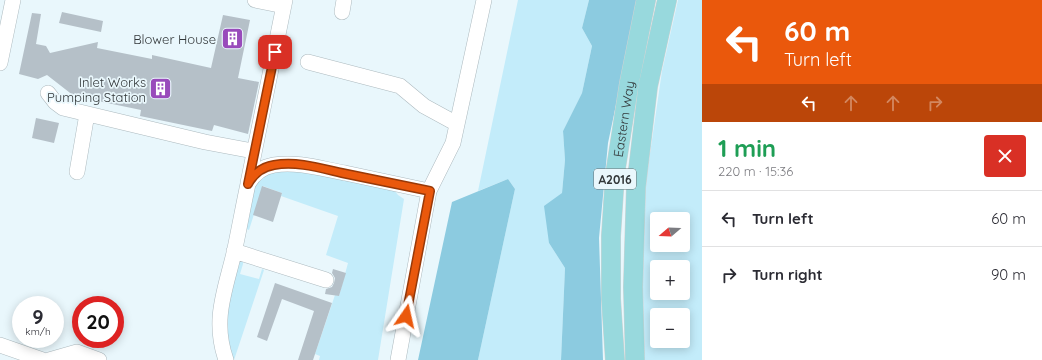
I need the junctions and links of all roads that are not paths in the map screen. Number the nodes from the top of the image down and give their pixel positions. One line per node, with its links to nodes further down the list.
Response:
1 (13, 0): 8 (lane)
2 (255, 0): 6 (lane)
3 (484, 0): 11 (lane)
4 (646, 0): 24 (main road, Eastern Way / A2016)
5 (667, 0): 25 (main road, Eastern Way / A2016)
6 (284, 3): 12 (lane)
7 (308, 62): 11 (lane)
8 (0, 63)
9 (48, 93): 10 (lane)
10 (87, 114): 12 (lane); 13 (lane)
11 (457, 124): 15 (lane)
12 (254, 151): 14 (lane)
13 (77, 172)
14 (248, 184): 15 (lane); 16 (lane)
15 (430, 191): 23 (lane)
16 (234, 251): 17 (lane); 22 (lane)
17 (326, 280)
18 (2, 350): 19 (lane)
19 (43, 360)
20 (49, 360): 21 (lane)
21 (99, 360)
22 (226, 360)
23 (398, 360)
24 (615, 360)
25 (635, 360)

